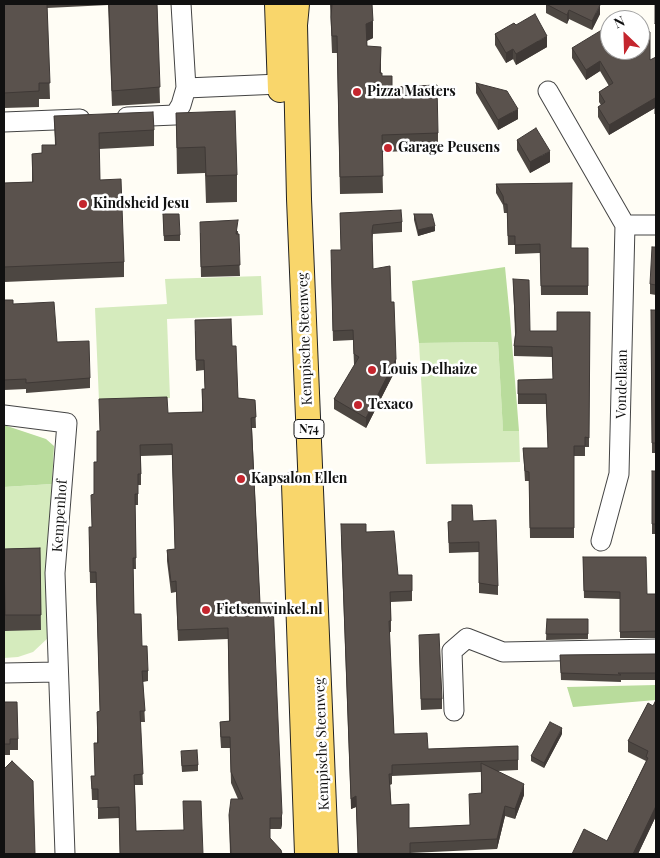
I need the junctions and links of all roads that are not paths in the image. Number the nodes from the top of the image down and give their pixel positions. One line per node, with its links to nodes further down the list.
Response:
1 (181, 4): 5 (street)
2 (277, 4): 4 (main road, Kempische Steenweg / N74)
3 (297, 4): 18 (main road, Kempische Steenweg / N74)
4 (280, 84): 5 (street); 17 (main road, Kempische Steenweg / N74)
5 (186, 88): 7 (street)
6 (548, 91): 8 (street)
7 (4, 122)
8 (625, 225): 9 (street); 11 (street, Vondellaan)
9 (656, 225)
10 (4, 414): 13 (street, Kempenhof)
11 (601, 541)
12 (656, 649): 15 (street)
13 (58, 672): 14 (street); 16 (street, Kempenhof)
14 (4, 673)
15 (454, 710)
16 (65, 854)
17 (307, 854)
18 (326, 854)

